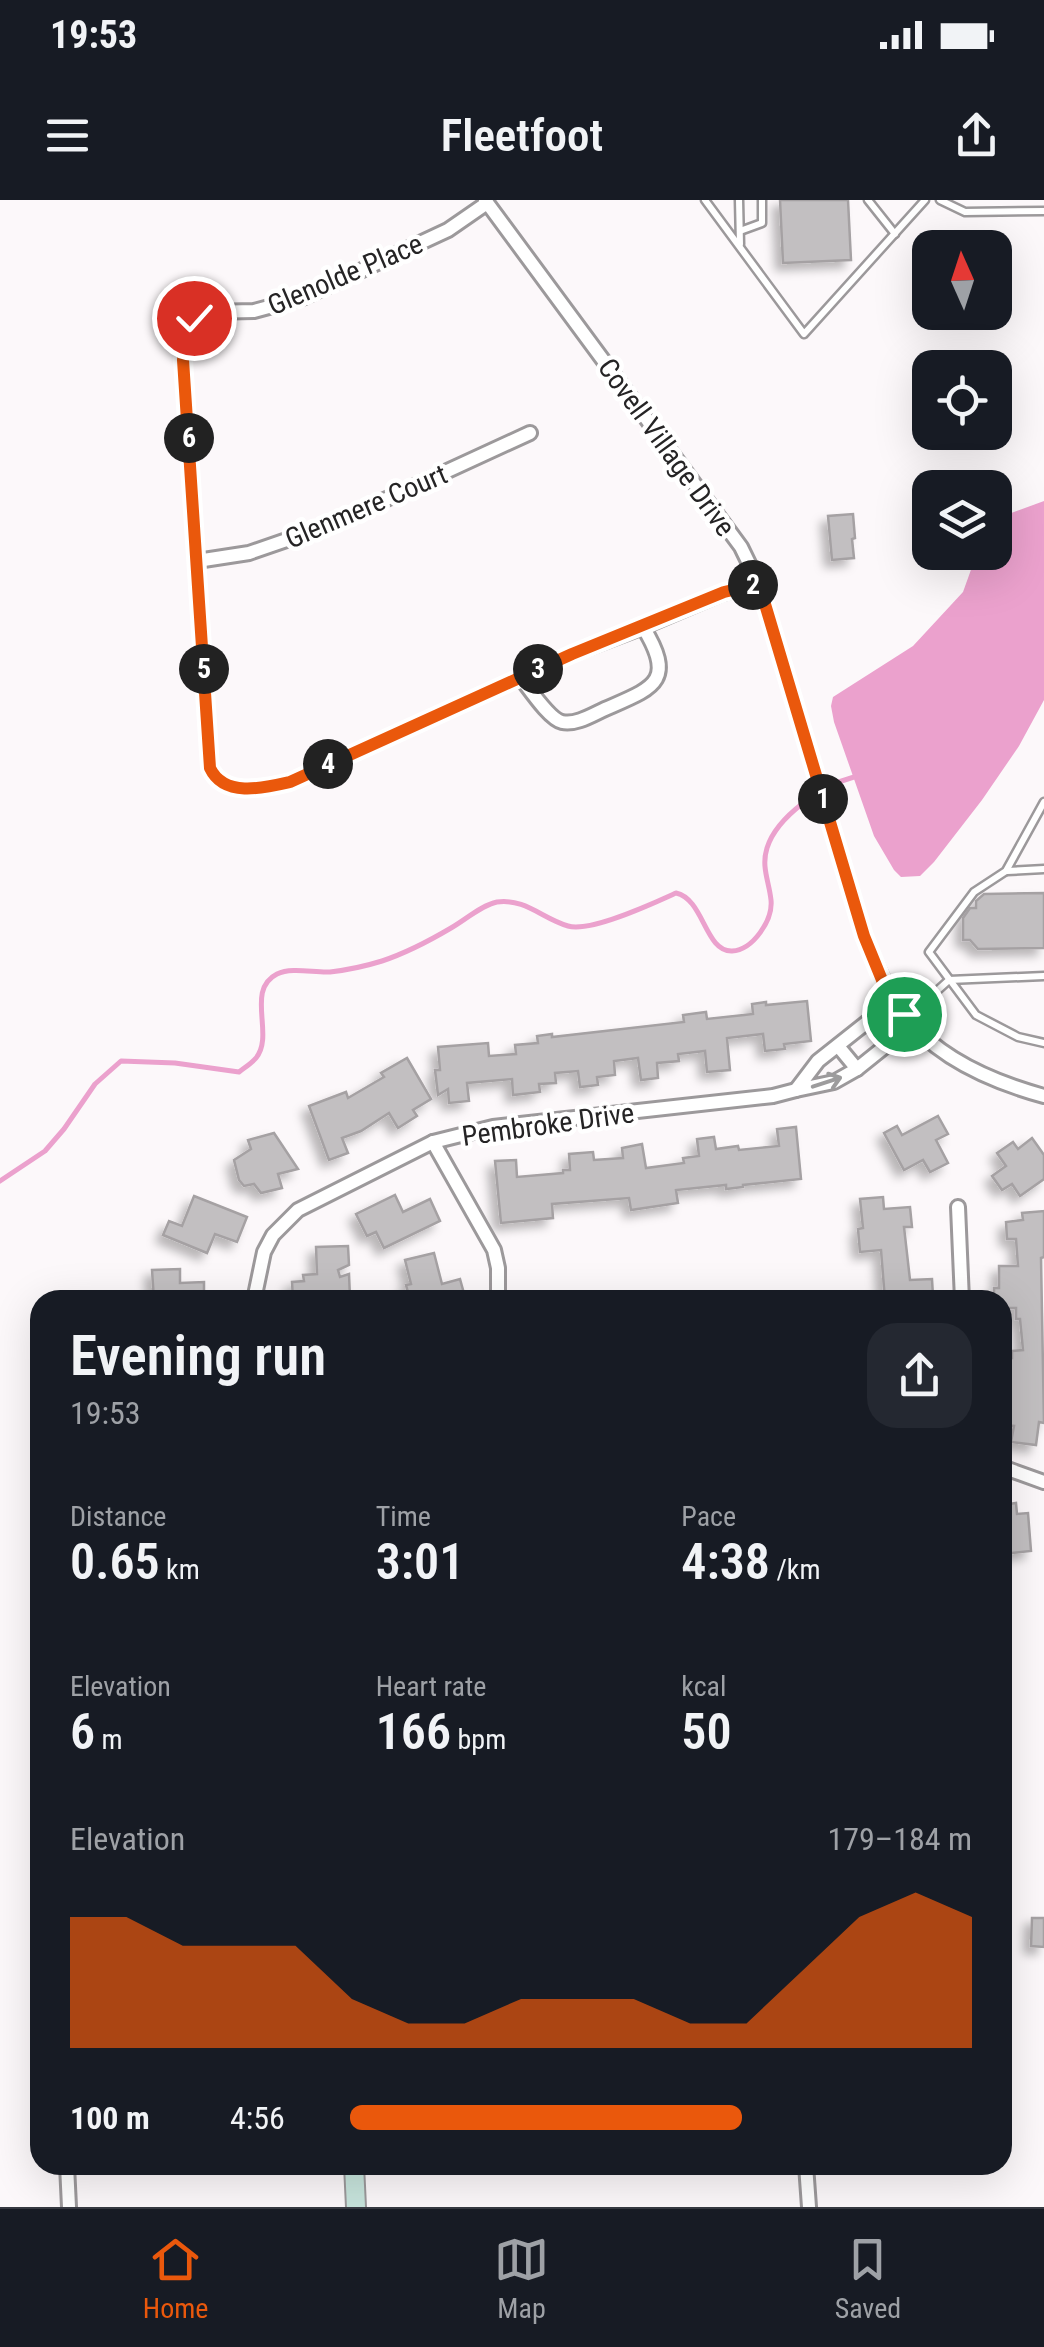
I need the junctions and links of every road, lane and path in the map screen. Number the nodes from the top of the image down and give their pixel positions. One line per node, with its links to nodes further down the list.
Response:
1 (705, 200): 11 (lane)
2 (739, 200): 9 (lane)
3 (762, 200): 9 (lane)
4 (868, 200): 10 (lane)
5 (926, 200): 10 (lane)
6 (940, 200): 8 (lane)
7 (486, 202): 13 (street, Glenolde Place); 14 (street, Covell Village Drive)
8 (1044, 211)
9 (740, 230): 11 (lane)
10 (896, 234): 11 (lane)
11 (740, 247)
12 (530, 433): 13 (street, Glenmere Court)
13 (196, 561): 16 (street)
14 (759, 584): 15 (street); 23 (street, Covell Village Drive)
15 (643, 627): 16 (street); 16 (street)
16 (520, 677)
17 (1044, 802): 18 (lane)
18 (1040, 817): 20 (lane)
19 (1044, 869): 20 (lane)
20 (1006, 871): 22 (lane)
21 (1044, 976): 22 (lane)
22 (948, 980): 24 (lane); 25 (lane)
23 (895, 1000): 24 (street, Covell Village Drive); 26 (street)
24 (910, 1021): 27 (street, Pembroke Drive); 29 (street, Covell Village Drive)
25 (1044, 1043)
26 (838, 1046): 27 (street); 28 (street)
27 (856, 1068): 28 (street, Pembroke Drive, one-way to 27)
28 (796, 1090): 30 (street, Pembroke Drive)
29 (1044, 1096)
30 (433, 1142): 32 (street, Pembroke Drive); 33 (street)
31 (958, 1208): 34 (street)
32 (257, 1290)
33 (498, 1290)
34 (962, 1290)
35 (1012, 1471): 36 (street)
36 (1044, 1482)
37 (68, 2175): 40 (street)
38 (354, 2175): 41 (street)
39 (806, 2175): 42 (street)
40 (70, 2207)
41 (356, 2207)
42 (808, 2207)

